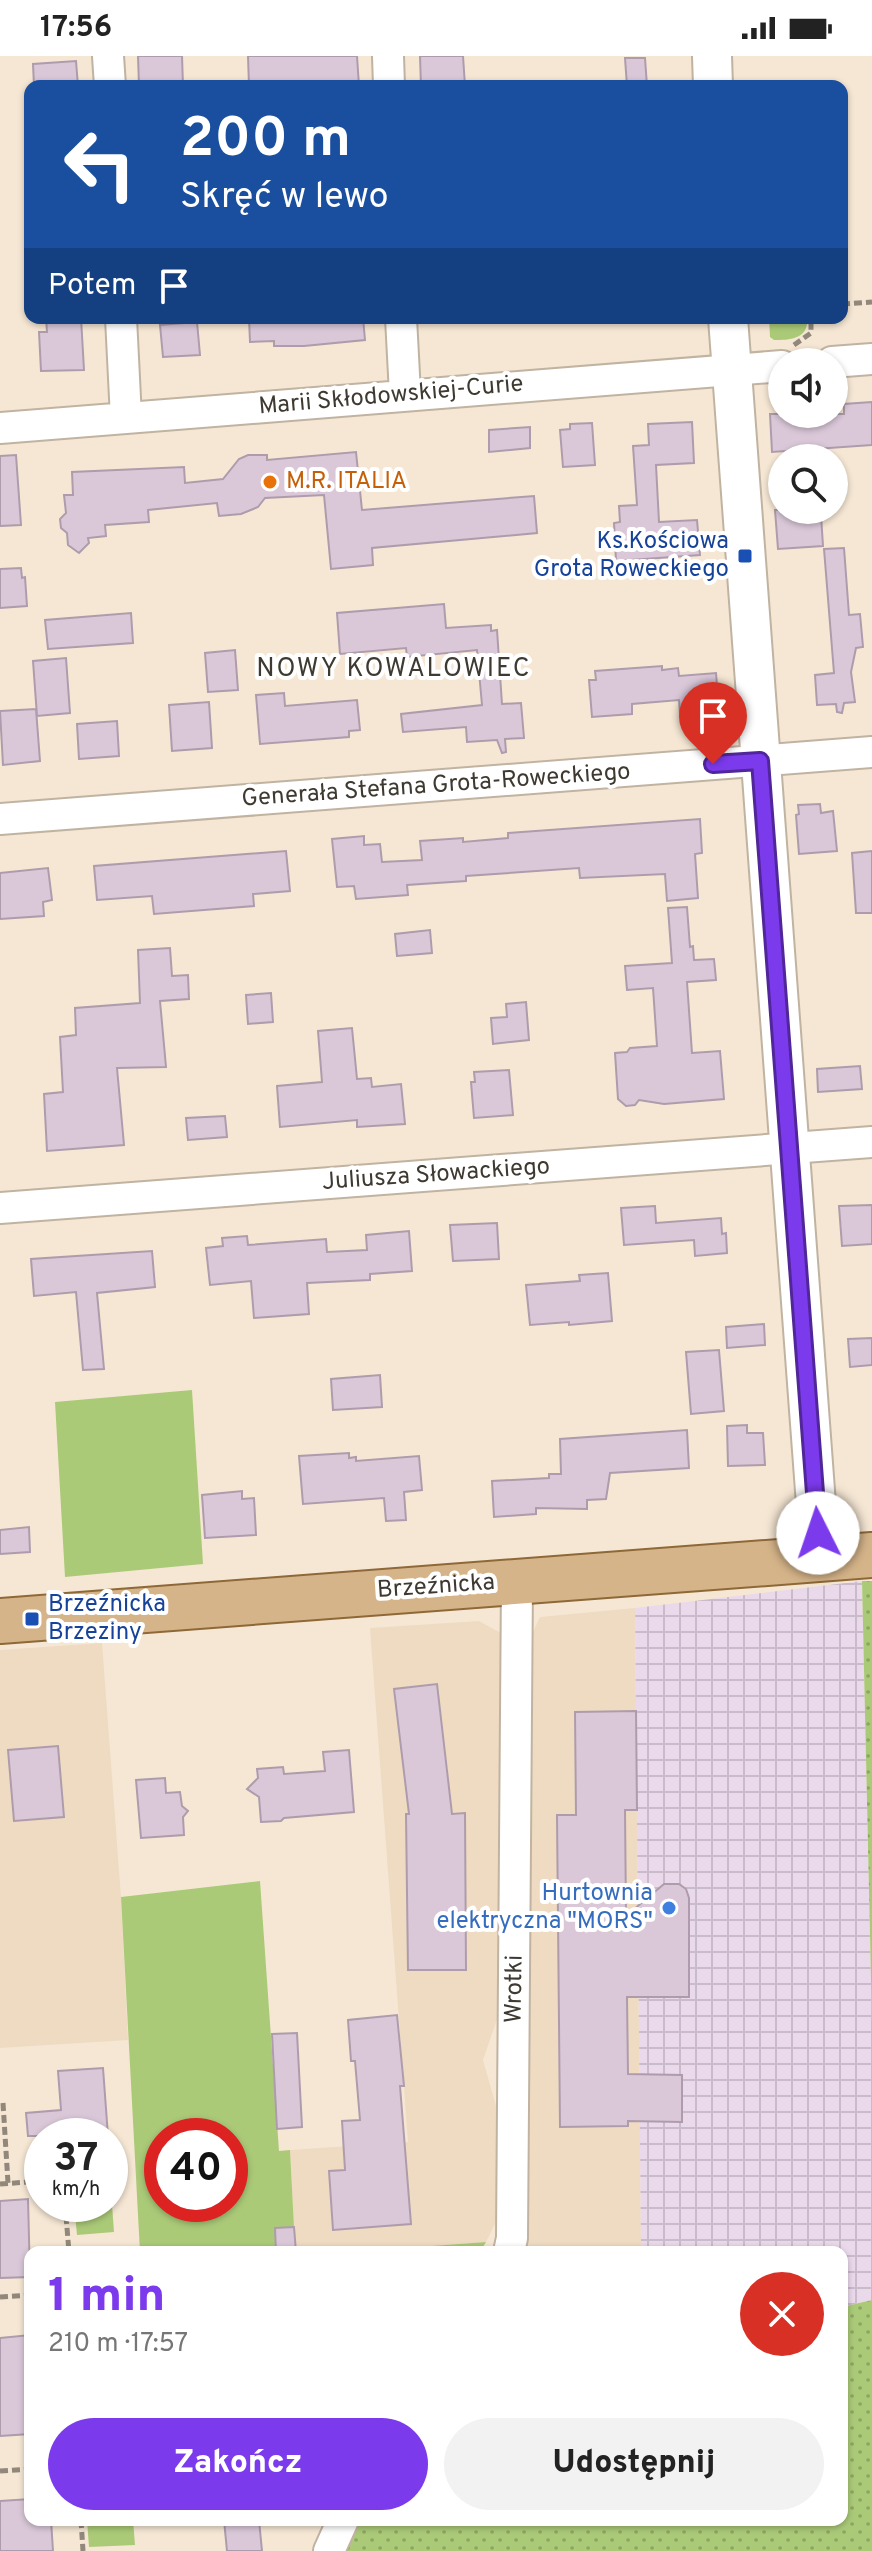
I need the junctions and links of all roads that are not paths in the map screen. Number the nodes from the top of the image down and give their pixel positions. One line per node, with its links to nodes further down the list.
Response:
1 (108, 56): 4 (street)
2 (388, 56): 5 (street)
3 (712, 56): 6 (street)
4 (110, 80)
5 (389, 80)
6 (713, 80)
7 (121, 324): 15 (street)
8 (401, 324): 14 (street)
9 (728, 324): 13 (street)
10 (872, 359): 12 (street)
11 (768, 360): 13 (street, Marii Skłodowskiej-Curie)
12 (848, 361)
13 (731, 370): 14 (street, Marii Skłodowskiej-Curie); 18 (street)
14 (405, 394): 15 (street, Marii Skłodowskiej-Curie)
15 (126, 418): 16 (street, Marii Skłodowskiej-Curie)
16 (0, 428)
17 (872, 752): 18 (street, Generała Stefana Grota-Roweckiego)
18 (760, 761): 19 (street, Generała Stefana Grota-Roweckiego); 21 (street)
19 (0, 819)
20 (872, 1142): 21 (street, Juliusza Słowackiego)
21 (789, 1148): 22 (street, Juliusza Słowackiego); 24 (street)
22 (0, 1208)
23 (872, 1555): 24 (main road, Brzeźnicka)
24 (820, 1558): 25 (main road, Brzeźnicka)
25 (517, 1581): 26 (main road, Brzeźnicka); 27 (street, Wrotki)
26 (0, 1621)
27 (510, 2246)
28 (340, 2526): 29 (street)
29 (329, 2551)

